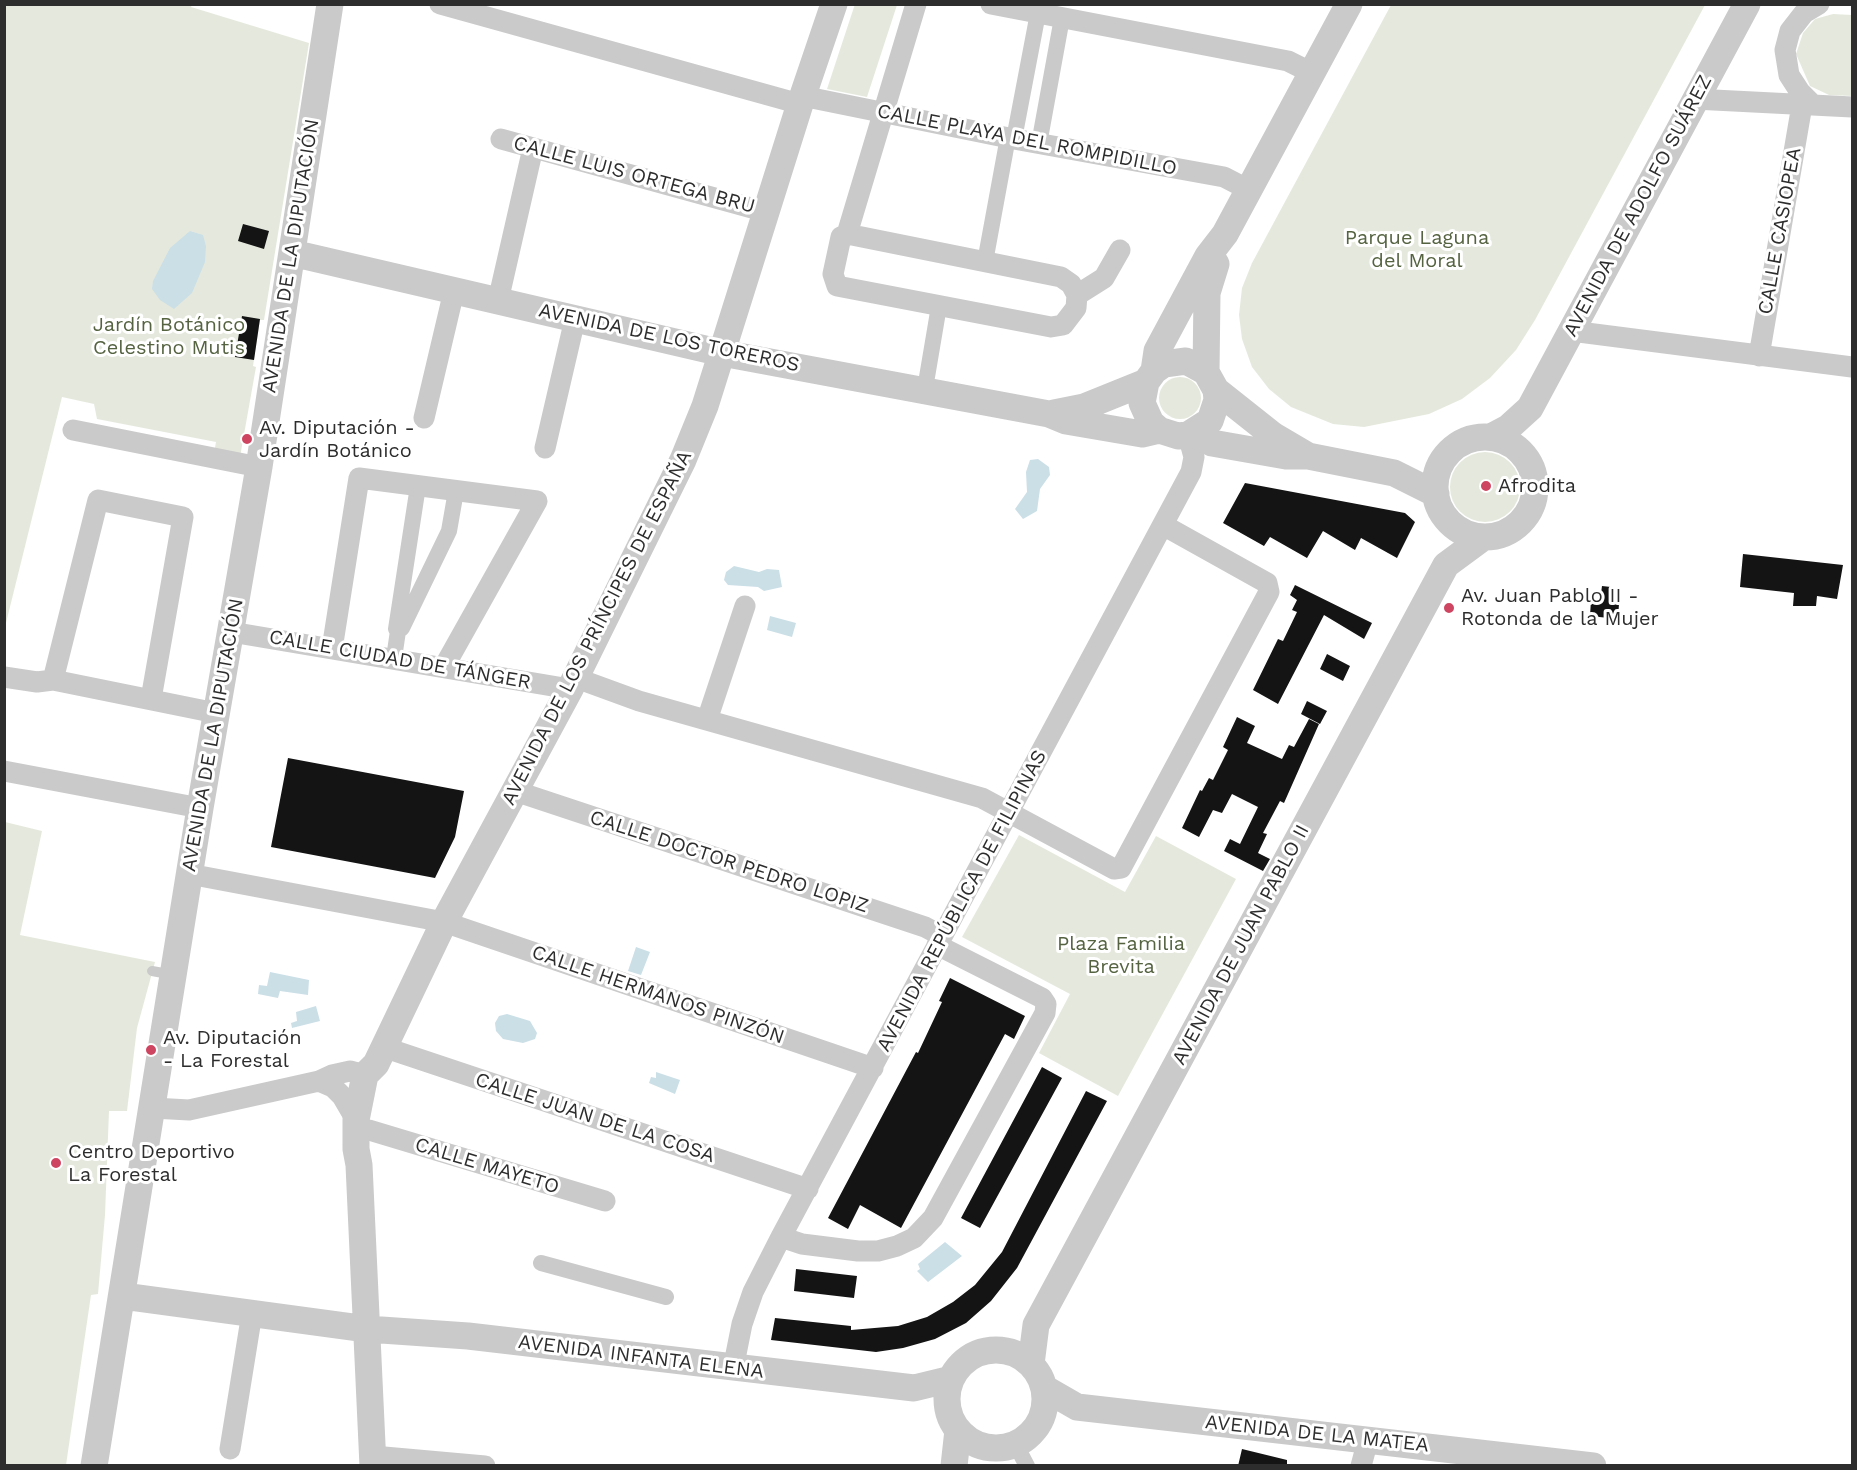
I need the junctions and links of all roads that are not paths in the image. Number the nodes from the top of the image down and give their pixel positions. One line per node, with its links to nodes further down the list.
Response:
1 (330, 4): 25 (street, AVENIDA DE LA DIPUTACIÓN)
2 (441, 4): 12 (street, CALLE PLAYA DEL ROMPIDILLO)
3 (834, 4): 12 (street, AVENIDA DE LOS PRÍNCIPES DE ESPAÑA)
4 (916, 4): 15 (street)
5 (991, 4): 9 (street)
6 (1349, 4): 10 (street)
7 (1747, 4): 11 (street, AVENIDA DE ADOLFO SUÁREZ)
8 (1819, 4): 13 (street)
9 (1051, 13): 10 (street); 17 (street); 18 (street)
10 (1312, 73): 20 (street)
11 (1694, 99): 13 (street); 32 (street, AVENIDA DE ADOLFO SUÁREZ)
12 (801, 100): 15 (street, CALLE PLAYA DEL ROMPIDILLO); 21 (street, AVENIDA DE LOS PRÍNCIPES DE ESPAÑA)
13 (1808, 105): 14 (street); 34 (street, CALLE CASIOPEA)
14 (1852, 107)
15 (884, 113): 17 (street, CALLE PLAYA DEL ROMPIDILLO); 22 (street)
16 (501, 138): 19 (street, CALLE LUIS ORTEGA BRU)
17 (1011, 138): 18 (street, CALLE PLAYA DEL ROMPIDILLO); 26 (street)
18 (1039, 144): 20 (street, CALLE PLAYA DEL ROMPIDILLO)
19 (533, 148): 21 (street, CALLE LUIS ORTEGA BRU); 29 (street)
20 (1249, 190): 23 (street)
21 (766, 212): 33 (street, AVENIDA DE LOS PRÍNCIPES DE ESPAÑA)
22 (847, 234): 26 (street); 30 (street)
23 (1225, 234): 36 (street); 38 (street)
24 (1120, 250): 28 (street)
25 (292, 253): 27 (street, AVENIDA DE LOS TOREROS); 50 (street, AVENIDA DE LA DIPUTACIÓN)
26 (985, 262): 28 (street)
27 (454, 291): 29 (street, AVENIDA DE LOS TOREROS); 41 (street)
28 (1077, 296): 30 (street)
29 (498, 301): 31 (street, AVENIDA DE LOS TOREROS)
30 (939, 306): 37 (street)
31 (575, 319): 33 (street, AVENIDA DE LOS TOREROS); 46 (street)
32 (1571, 331): 34 (street); 39 (street, AVENIDA DE ADOLFO SUÁREZ)
33 (722, 353): 40 (street, AVENIDA DE LOS TOREROS); 67 (street, AVENIDA DE LOS PRÍNCIPES DE ESPAÑA)
34 (1759, 357): 35 (street)
35 (1852, 368)
36 (1150, 376): 38 (street); 40 (street, AVENIDA DE LOS TOREROS); 43 (street)
37 (927, 377)
38 (1211, 381): 44 (street); 48 (street)
39 (1530, 408): 45 (street, AVENIDA DE ADOLFO SUÁREZ); 47 (street, AVENIDA DE ADOLFO SUÁREZ)
40 (1048, 414): 43 (street, AVENIDA DE LOS TOREROS)
41 (424, 418)
42 (73, 430): 50 (street)
43 (1159, 430): 44 (street)
44 (1190, 434): 48 (street); 56 (street, AVENIDA REPÚBLICA DE FILIPINAS)
45 (1491, 437): 47 (street); 49 (street)
46 (545, 448)
47 (1524, 455): 57 (street)
48 (1308, 456): 51 (street)
49 (1441, 464): 51 (street); 54 (street)
50 (259, 467): 61 (street, AVENIDA DE LA DIPUTACIÓN)
51 (1394, 473): 54 (street)
52 (418, 486): 53 (street); 60 (street); 62 (street)
53 (456, 491): 60 (street); 64 (street)
54 (1436, 494): 55 (street)
55 (1449, 522): 57 (street); 58 (street, AVENIDA DE JUAN PABLO II)
56 (1162, 525): 74 (street, AVENIDA REPÚBLICA DE FILIPINAS); 74 (street, CALLE CIUDAD DE TÁNGER)
57 (1484, 537): 58 (street, AVENIDA DE JUAN PABLO II)
58 (1446, 565): 90 (street, AVENIDA DE JUAN PABLO II)
59 (745, 606): 70 (street)
60 (398, 631): 63 (street)
61 (231, 632): 62 (street, CALLE CIUDAD DE TÁNGER); 69 (street, AVENIDA DE LA DIPUTACIÓN)
62 (332, 648): 63 (street, CALLE CIUDAD DE TÁNGER)
63 (394, 658): 64 (street, CALLE CIUDAD DE TÁNGER)
64 (444, 667): 67 (street, CALLE CIUDAD DE TÁNGER)
65 (4, 677): 66 (street)
66 (53, 680): 68 (street); 68 (street)
67 (573, 684): 70 (street, CALLE CIUDAD DE TÁNGER); 72 (street, AVENIDA DE LOS PRÍNCIPES DE ESPAÑA)
68 (151, 699): 69 (street)
69 (216, 713): 73 (street, AVENIDA DE LA DIPUTACIÓN)
70 (707, 720): 74 (street, CALLE CIUDAD DE TÁNGER)
71 (4, 771): 73 (street)
72 (515, 791): 76 (street, AVENIDA DE LOS PRÍNCIPES DE ESPAÑA); 77 (street, CALLE DOCTOR PEDRO LOPIZ)
73 (200, 808): 75 (street, AVENIDA DE LA DIPUTACIÓN)
74 (1010, 813): 77 (street, AVENIDA REPÚBLICA DE FILIPINAS)
75 (189, 874): 76 (street, CALLE HERMANOS PINZÓN); 81 (street, AVENIDA DE LA DIPUTACIÓN)
76 (444, 921): 78 (street, AVENIDA DE LOS PRÍNCIPES DE ESPAÑA); 79 (street, CALLE HERMANOS PINZÓN)
77 (940, 940): 79 (street, AVENIDA REPÚBLICA DE FILIPINAS); 85 (street, CALLE DOCTOR PEDRO LOPIZ)
78 (375, 1062): 80 (street, CALLE JUAN DE LA COSA); 82 (street, AVENIDA DE LOS PRÍNCIPES DE ESPAÑA); 83 (street, CALLE JUAN DE LA COSA)
79 (873, 1068): 83 (street, AVENIDA REPÚBLICA DE FILIPINAS)
80 (326, 1084): 81 (street, CALLE JUAN DE LA COSA); 82 (street)
81 (153, 1108): 87 (street, AVENIDA DE LA DIPUTACIÓN)
82 (362, 1141): 84 (street, CALLE MAYETO); 91 (street, AVENIDA DE LOS PRÍNCIPES DE ESPAÑA)
83 (808, 1189): 85 (street, AVENIDA REPÚBLICA DE FILIPINAS)
84 (605, 1201)
85 (781, 1237): 94 (street, AVENIDA REPÚBLICA DE FILIPINAS)
86 (541, 1263): 88 (street)
87 (123, 1296): 89 (street, AVENIDA INFANTA ELENA); 106 (street, AVENIDA DE LA DIPUTACIÓN)
88 (666, 1296)
89 (252, 1313): 91 (street, AVENIDA INFANTA ELENA); 101 (street)
90 (1036, 1325): 92 (street, AVENIDA DE JUAN PABLO II); 93 (street, AVENIDA DE JUAN PABLO II)
91 (368, 1329): 94 (street, AVENIDA INFANTA ELENA); 105 (street, AVENIDA DE LOS PRÍNCIPES DE ESPAÑA)
92 (1000, 1350): 93 (street); 95 (street)
93 (1031, 1364): 97 (street)
94 (733, 1369): 96 (street, AVENIDA INFANTA ELENA)
95 (951, 1379): 96 (street, AVENIDA INFANTA ELENA); 100 (street)
96 (914, 1388): 100 (street, AVENIDA INFANTA ELENA)
97 (1044, 1388): 98 (street, AVENIDA DE LA MATEA); 99 (street)
98 (1077, 1407): 99 (street, AVENIDA DE LA MATEA); 102 (street, AVENIDA DE LA MATEA)
99 (1041, 1418): 103 (street)
100 (953, 1419): 104 (street); 108 (street)
101 (230, 1449)
102 (1364, 1453): 109 (street, AVENIDA DE LA MATEA)
103 (1021, 1455): 104 (street)
104 (980, 1457)
105 (373, 1461): 107 (street)
106 (94, 1466)
107 (485, 1466)
108 (954, 1466)
109 (1593, 1466)

